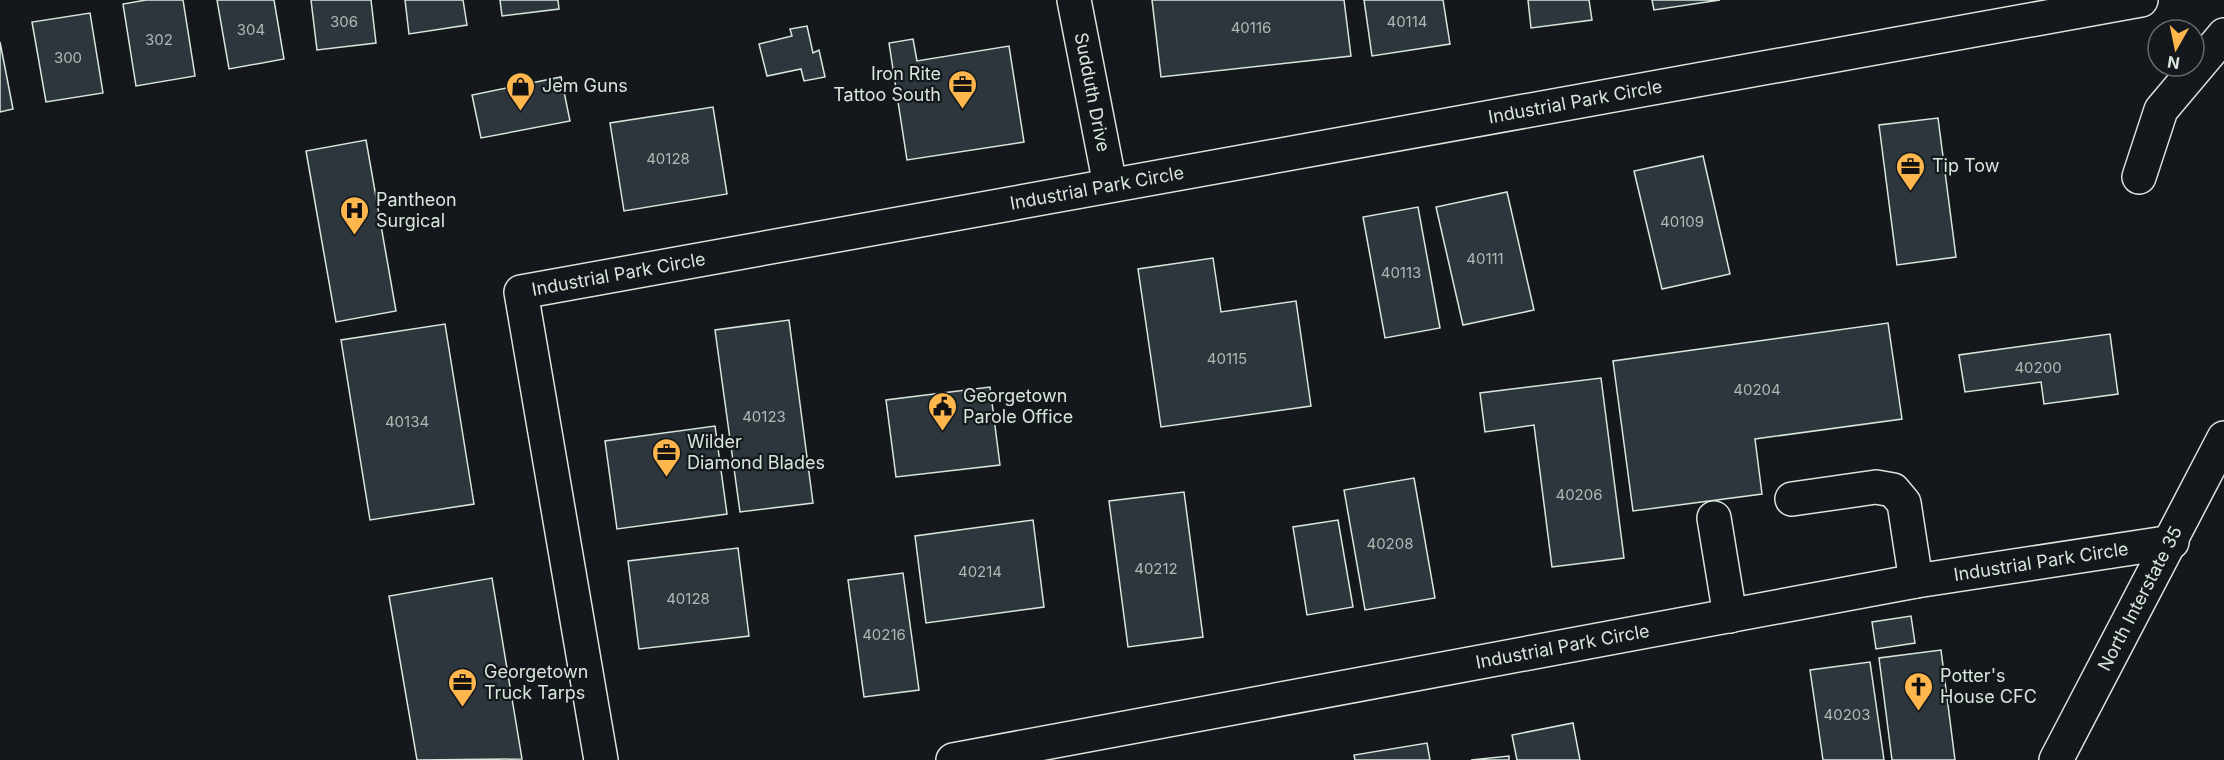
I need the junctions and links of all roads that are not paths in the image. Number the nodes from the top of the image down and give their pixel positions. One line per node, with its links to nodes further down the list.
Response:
1 (1074, 0): 5 (street, Sudduth Drive)
2 (2140, 0): 5 (street, Industrial Park Circle)
3 (2224, 35): 4 (street)
4 (2139, 177)
5 (1110, 185): 12 (street, Industrial Park Circle)
6 (2224, 438): 9 (street, North Interstate 35)
7 (1792, 499): 10 (street)
8 (1714, 518): 11 (street)
9 (2172, 542): 10 (street, Industrial Park Circle); 14 (street, North Interstate 35)
10 (1917, 581): 11 (street, Industrial Park Circle)
11 (1730, 616): 13 (street, Industrial Park Circle)
12 (601, 760)
13 (952, 760)
14 (2056, 760)

